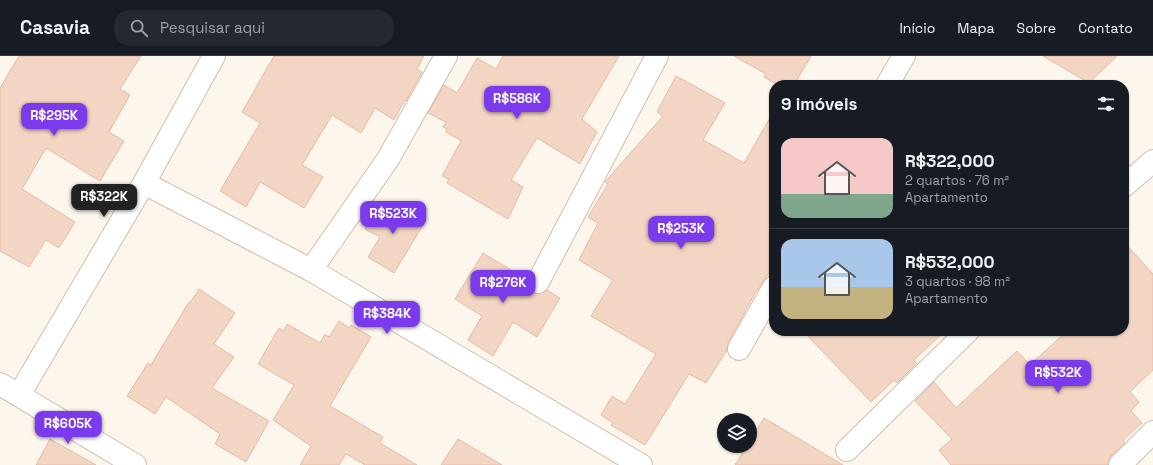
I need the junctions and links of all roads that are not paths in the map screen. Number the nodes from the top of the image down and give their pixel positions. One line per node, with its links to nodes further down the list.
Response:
1 (214, 56): 7 (street)
2 (446, 56): 9 (street)
3 (657, 56): 10 (street)
4 (904, 56): 5 (street)
5 (890, 80)
6 (1153, 161): 8 (street)
7 (144, 182): 9 (street); 15 (street)
8 (1129, 182)
9 (311, 270): 19 (street)
10 (538, 282)
11 (769, 296): 13 (street)
12 (963, 336): 17 (street)
13 (739, 349)
14 (0, 384): 15 (street)
15 (19, 395): 18 (street)
16 (1153, 432): 20 (street)
17 (847, 450)
18 (135, 465)
19 (642, 465)
20 (1120, 465)

